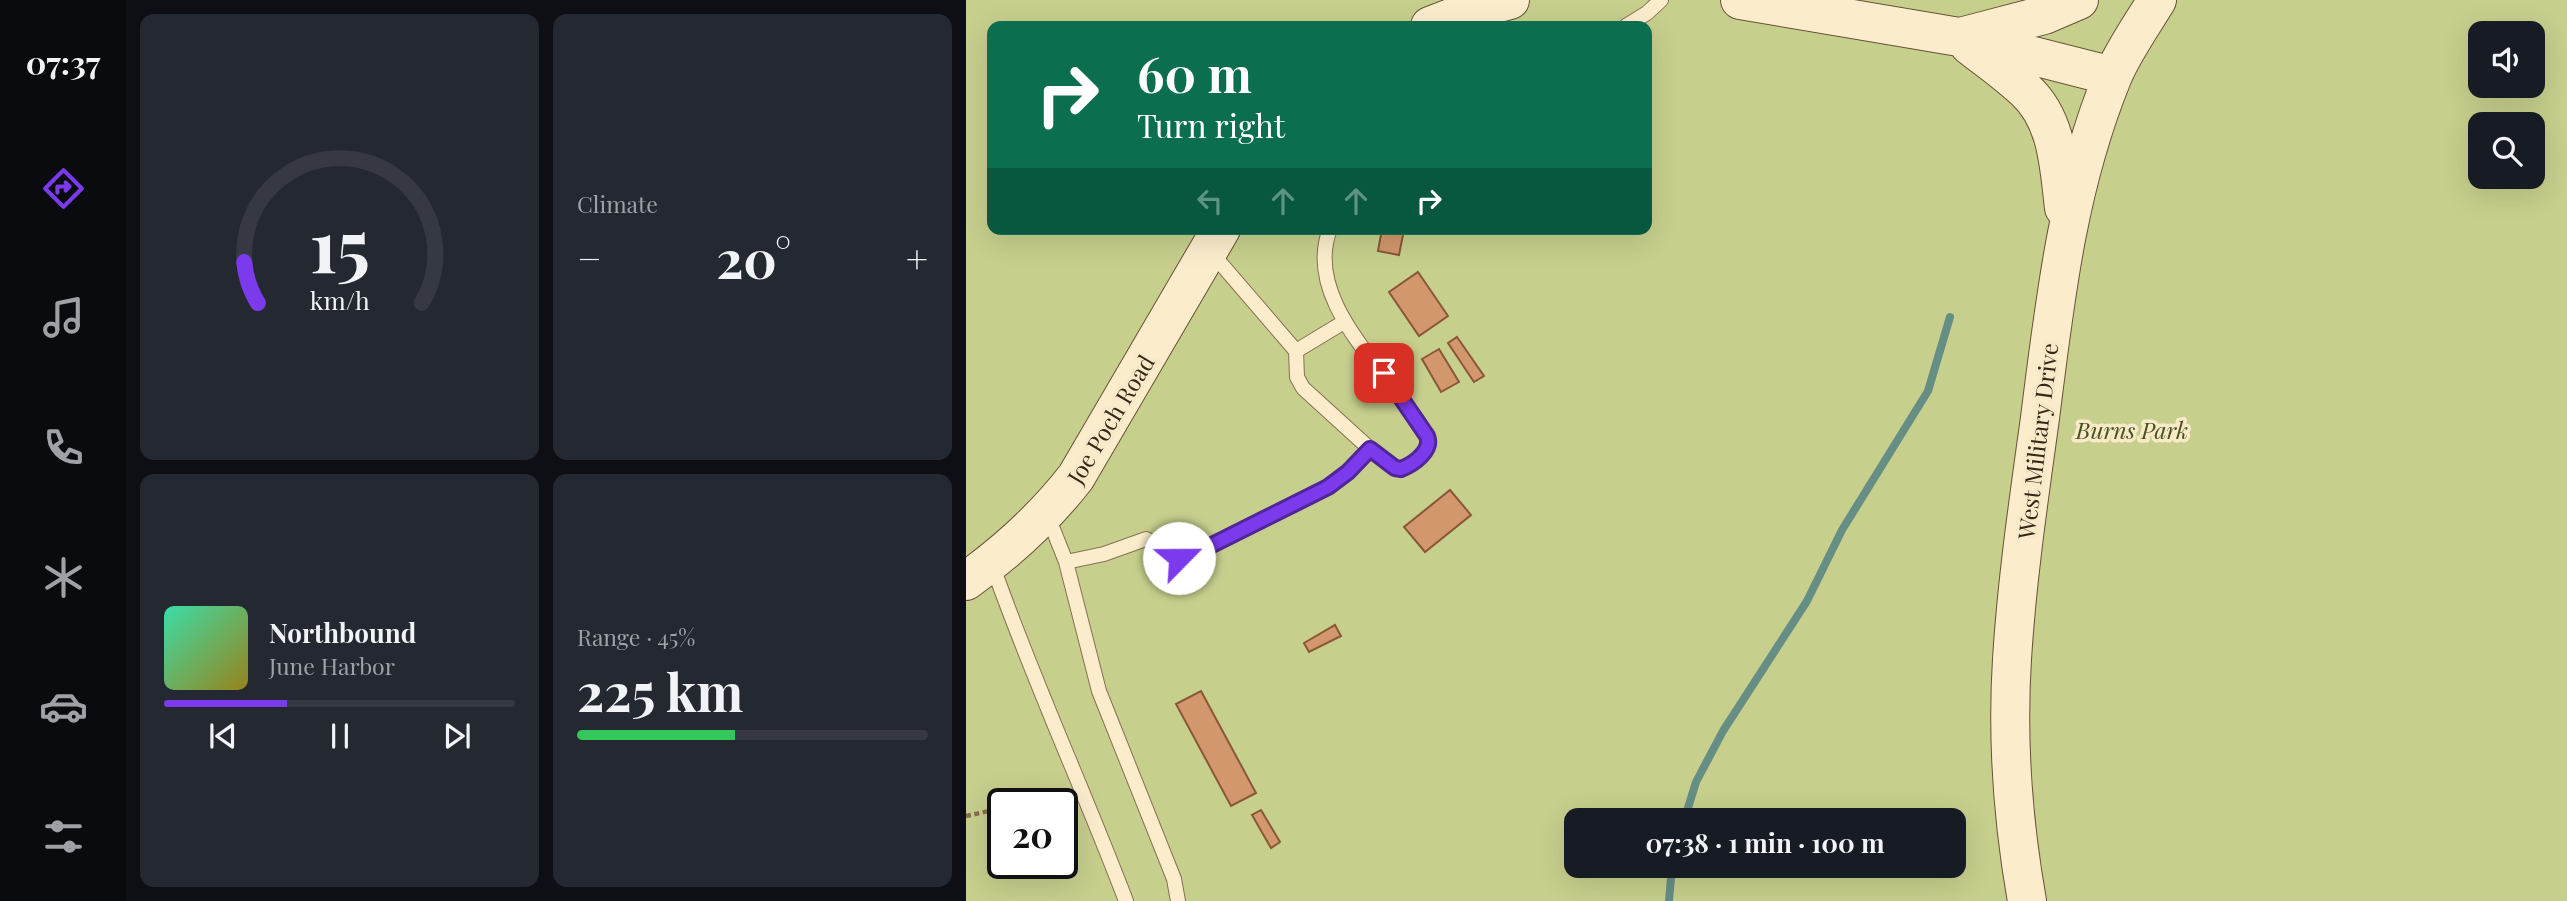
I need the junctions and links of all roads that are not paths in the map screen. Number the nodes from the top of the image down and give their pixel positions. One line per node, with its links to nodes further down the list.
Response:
1 (1510, 0): 7 (street)
2 (1661, 0): 8 (lane)
3 (1740, 0): 6 (street)
4 (2079, 0): 9 (street)
5 (2157, 0): 10 (street, West Military Drive)
6 (1795, 4): 9 (street)
7 (1443, 21)
8 (1634, 21)
9 (1959, 37): 10 (street); 11 (street)
10 (2112, 76): 11 (street, West Military Drive)
11 (2066, 227): 22 (street, West Military Drive)
12 (1328, 235): 14 (lane)
13 (1215, 240): 15 (lane); 17 (street, Joe Poch Road)
14 (1344, 322): 15 (lane); 16 (lane)
15 (1296, 351): 16 (lane)
16 (1370, 449): 18 (lane)
17 (1047, 513): 18 (lane); 19 (street, Joe Poch Road)
18 (1066, 562): 21 (lane)
19 (979, 572): 20 (lane)
20 (1126, 901)
21 (1178, 901)
22 (2027, 901)

